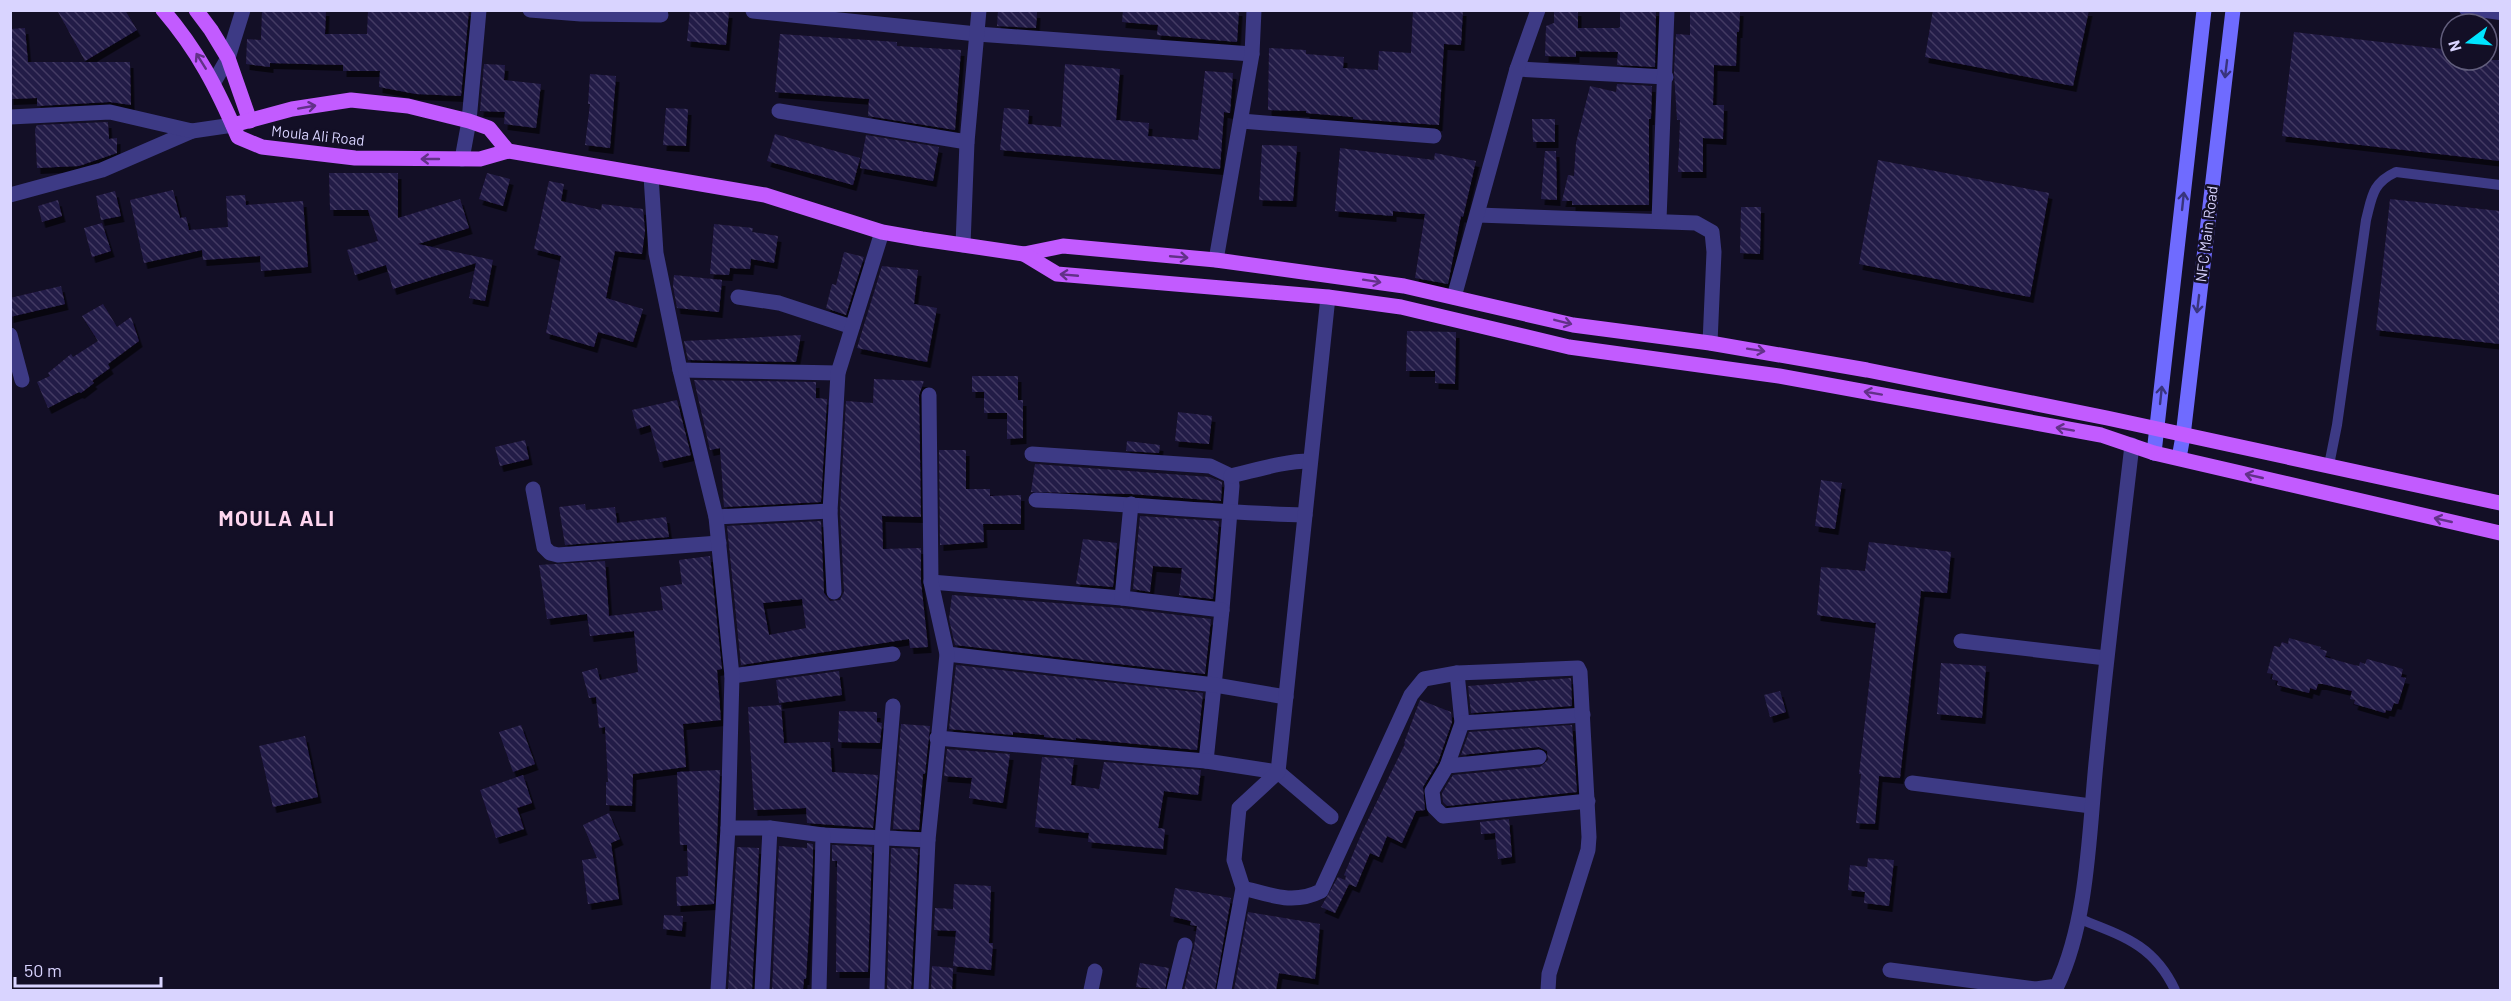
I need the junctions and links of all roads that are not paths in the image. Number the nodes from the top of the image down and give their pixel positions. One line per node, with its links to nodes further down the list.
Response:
1 (163, 10): 22 (main road, Moula Ali Road, one-way to 1)
2 (196, 10): 19 (main road, Moula Ali Road)
3 (243, 10): 19 (street)
4 (479, 10): 26 (street)
5 (530, 10): 14 (street)
6 (979, 10): 17 (street)
7 (1254, 10): 18 (street)
8 (1538, 10): 20 (street)
9 (1667, 10): 21 (street)
10 (2204, 10): 53 (main road, NFC Main Road, one-way to 10)
11 (2232, 10): 54 (main road, NFC Main Road, one-way to 54)
12 (2464, 10): 16 (lane)
13 (753, 11): 17 (street)
14 (582, 12): 15 (street)
15 (661, 15)
16 (2500, 15)
17 (977, 34): 18 (street); 31 (street)
18 (1252, 54): 27 (street)
19 (228, 58): 22 (street); 25 (main road, Moula Ali Road)
20 (1517, 69): 21 (street); 37 (street)
21 (1666, 77): 38 (street)
22 (214, 82): 28 (main road, Moula Ali Road)
23 (780, 111): 31 (street)
24 (10, 117): 29 (street)
25 (250, 121): 26 (main road, one-way to 26); 28 (main road)
26 (468, 121): 32 (main road); 33 (street)
27 (1241, 121): 30 (street); 42 (street)
28 (232, 125): 29 (street); 33 (main road, Moula Ali Road, one-way to 28)
29 (192, 131): 36 (street)
30 (1434, 136)
31 (967, 142): 40 (street)
32 (508, 151): 33 (main road, Moula Ali Road); 34 (main road)
33 (462, 159)
34 (651, 176): 39 (main road); 49 (street)
35 (2500, 185): 60 (lane)
36 (10, 195)
37 (1478, 215): 38 (street); 45 (street)
38 (1659, 220): 48 (street)
39 (882, 232): 40 (main road); 46 (street)
40 (963, 245): 41 (main road)
41 (1024, 254): 42 (main road, one-way to 42); 44 (main road, one-way to 41)
42 (1216, 260): 45 (main road, one-way to 45)
43 (738, 297): 46 (street)
44 (1328, 297): 55 (main road, one-way to 44); 59 (street)
45 (1454, 297): 48 (main road, one-way to 48)
46 (852, 327): 50 (street)
47 (10, 335): 51 (street)
48 (1710, 343): 53 (main road, one-way to 53)
49 (680, 370): 50 (street); 69 (street)
50 (838, 373): 66 (street)
51 (22, 380)
52 (929, 395): 72 (street)
53 (2157, 430): 54 (main road); 56 (main road, NFC Main Road)
54 (2183, 436): 58 (main road, NFC Main Road); 60 (main road)
55 (2132, 445): 56 (main road); 79 (street)
56 (2154, 453): 58 (main road)
57 (1032, 454): 61 (street)
58 (2179, 458): 70 (main road, one-way to 58)
59 (1310, 461): 61 (street); 68 (street)
60 (2329, 465): 64 (main road)
61 (1231, 476): 67 (street)
62 (533, 489): 71 (street)
63 (1036, 500): 65 (street)
64 (2500, 502)
65 (1131, 504): 67 (street); 74 (street)
66 (830, 511): 69 (street); 73 (street)
67 (1230, 514): 68 (street); 75 (street)
68 (1305, 515): 83 (street)
69 (716, 517): 71 (street)
70 (2500, 533)
71 (719, 543): 81 (street)
72 (931, 582): 74 (street); 78 (street)
73 (834, 592)
74 (1122, 598): 75 (street)
75 (1222, 610): 82 (street)
76 (1961, 641): 79 (street)
77 (893, 654): 81 (street)
78 (947, 654): 82 (street); 87 (street)
79 (2106, 658): 94 (street)
80 (1457, 673): 85 (street); 86 (street); 101 (street)
81 (732, 676): 96 (street)
82 (1215, 685): 83 (street); 89 (street)
83 (1286, 697): 91 (street)
84 (893, 706): 99 (street)
85 (1583, 715): 86 (street); 93 (street)
86 (1462, 723): 90 (street)
87 (937, 738): 89 (street); 100 (street)
88 (1539, 757): 90 (street)
89 (1206, 761): 91 (street)
90 (1447, 766): 93 (street)
91 (1278, 772): 95 (street); 101 (street)
92 (1912, 783): 94 (street)
93 (1588, 801): 114 (street)
94 (2091, 806): 102 (street)
95 (1331, 817)
96 (728, 828): 97 (street); 106 (street)
97 (770, 828): 98 (street); 107 (street)
98 (823, 835): 99 (street); 108 (street)
99 (882, 838): 100 (street); 109 (street)
100 (928, 840): 110 (street)
101 (1243, 888): 113 (street)
102 (2080, 919): 104 (street); 115 (lane)
103 (1185, 945): 112 (street)
104 (1890, 970)
105 (1095, 971): 111 (street)
106 (718, 990)
107 (762, 990)
108 (819, 990)
109 (877, 990)
110 (921, 990)
111 (1091, 990)
112 (1174, 990)
113 (1224, 990)
114 (1548, 990)
115 (2175, 990)

